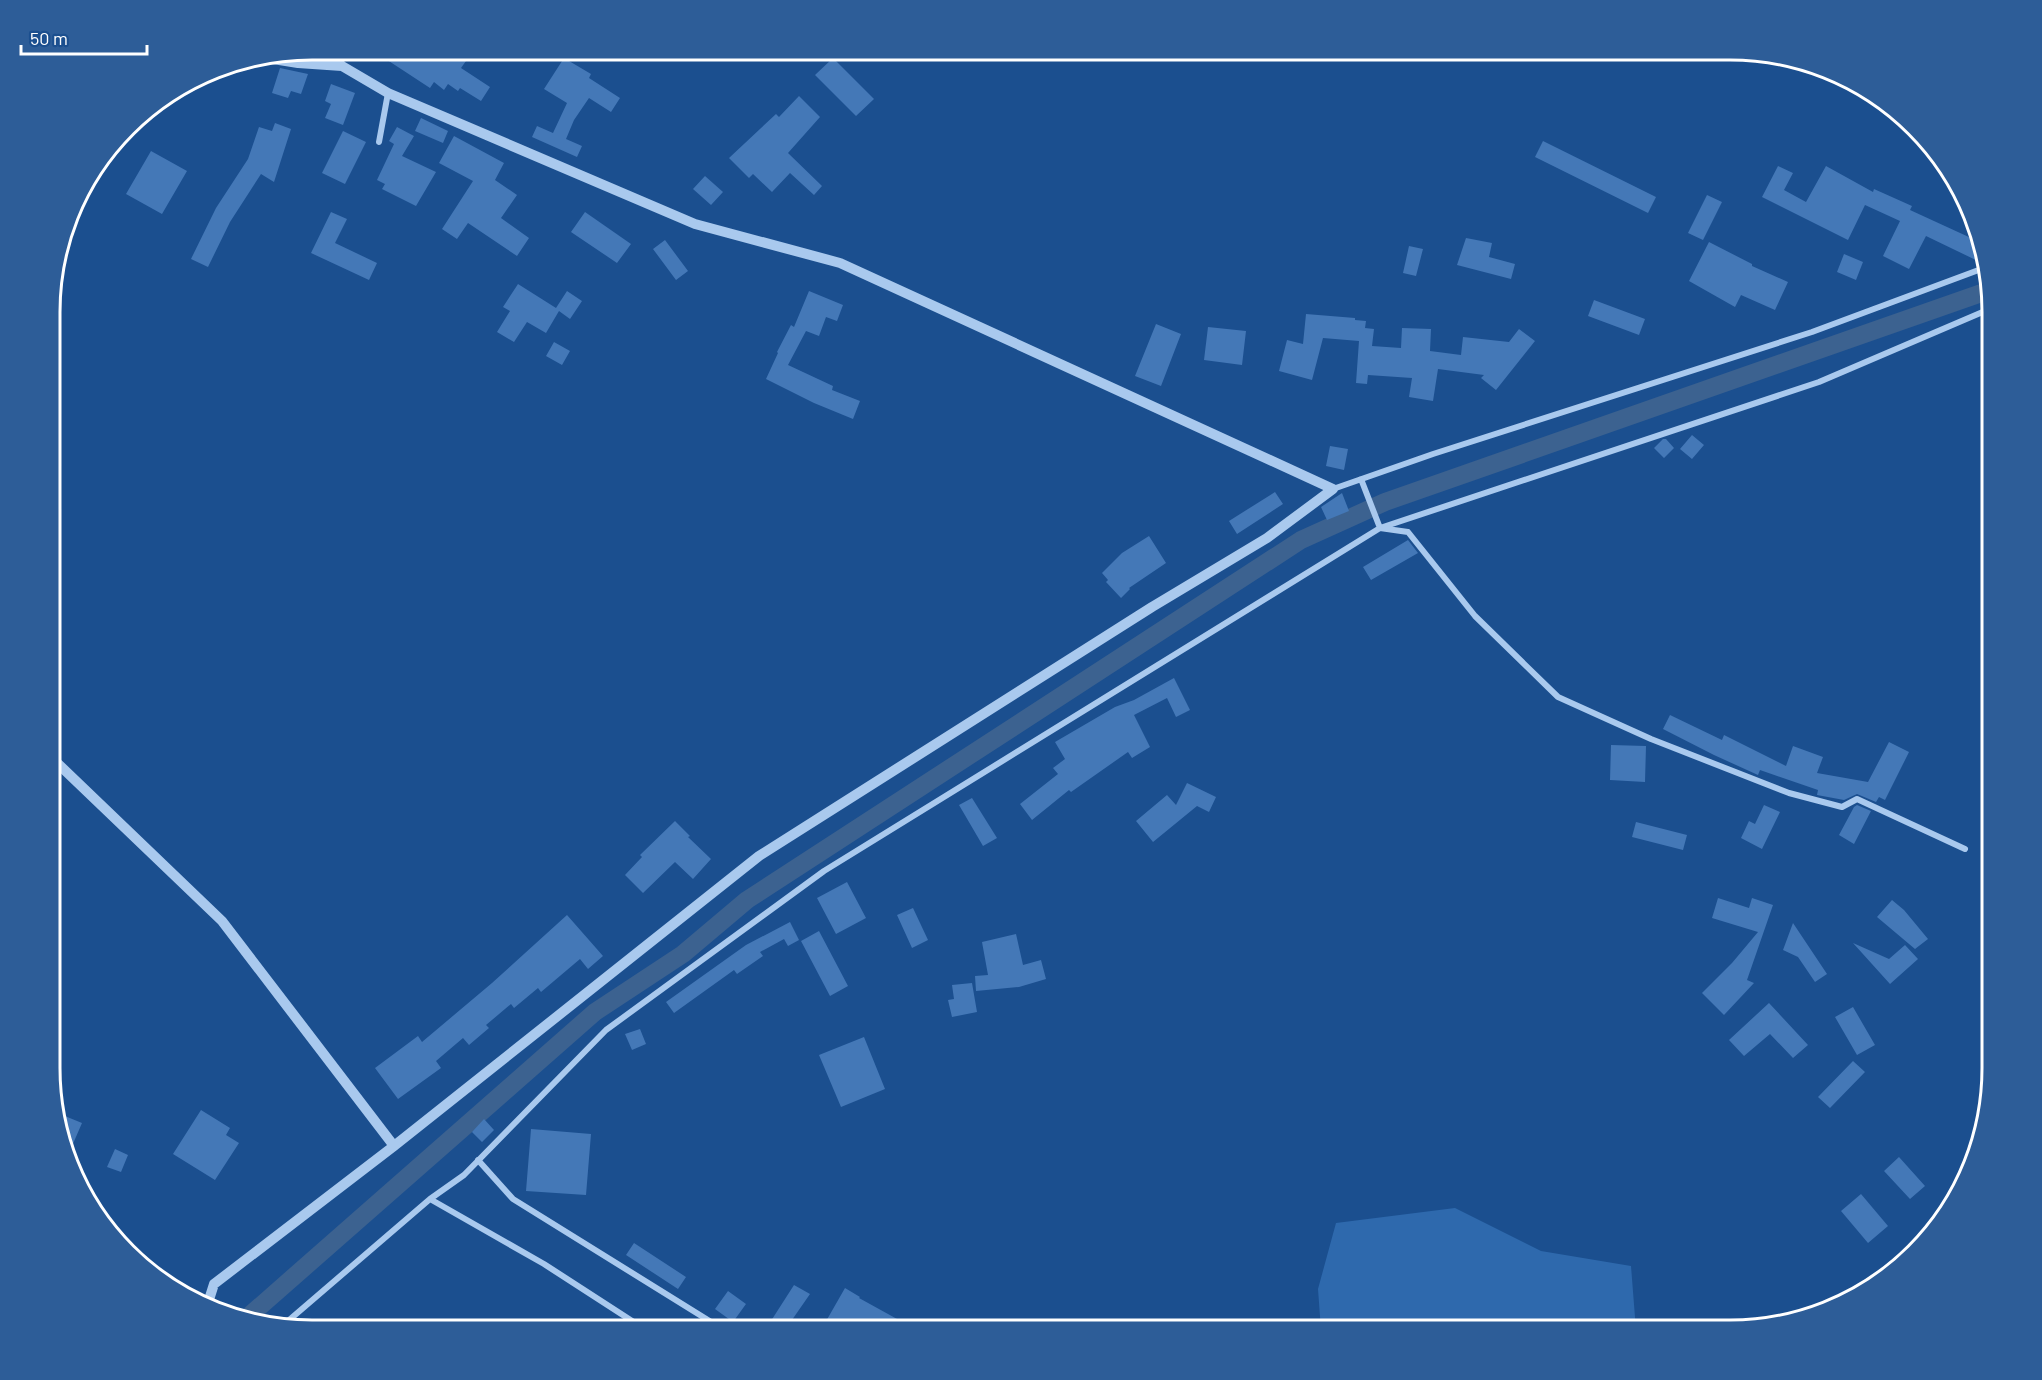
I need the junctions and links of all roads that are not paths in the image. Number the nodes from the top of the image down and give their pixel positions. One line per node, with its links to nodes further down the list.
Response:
1 (336, 60): 3 (street)
2 (288, 61): 3 (street)
3 (342, 66): 4 (street)
4 (388, 93): 5 (street); 9 (street)
5 (378, 142)
6 (1978, 270): 8 (street)
7 (1982, 312): 10 (street)
8 (1361, 479): 9 (street); 10 (street)
9 (1333, 489): 13 (street)
10 (1380, 528): 12 (street); 14 (street)
11 (60, 766): 13 (street)
12 (1965, 849)
13 (394, 1146): 16 (street)
14 (478, 1160): 15 (street); 19 (street)
15 (430, 1199): 17 (street); 18 (street)
16 (210, 1298)
17 (291, 1319)
18 (631, 1320)
19 (708, 1320)

